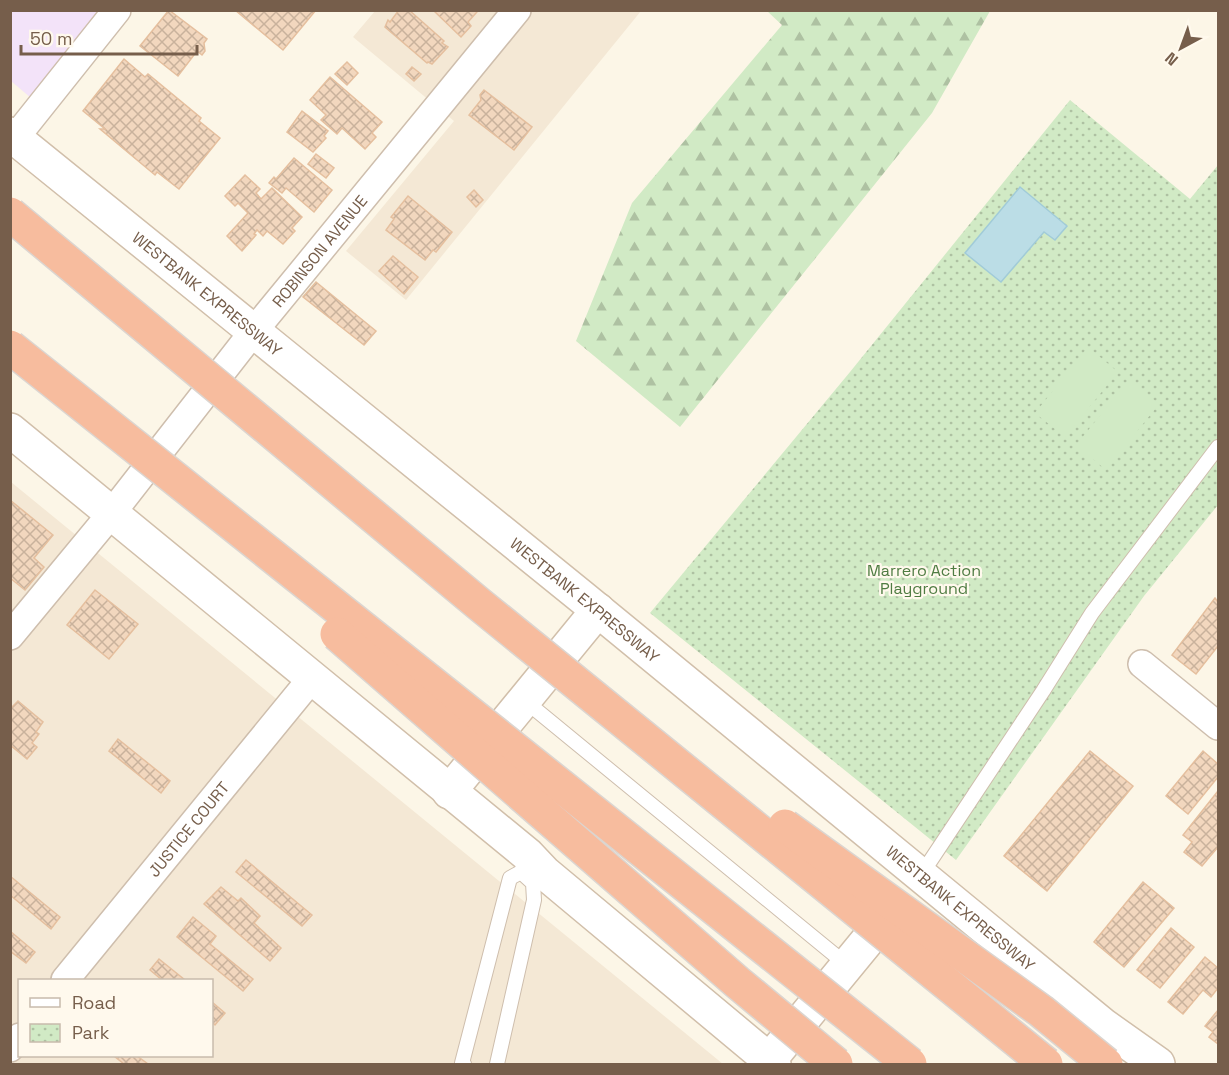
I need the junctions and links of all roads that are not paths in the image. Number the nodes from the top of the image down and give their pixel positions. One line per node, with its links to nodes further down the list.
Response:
1 (117, 10): 3 (street)
2 (517, 10): 5 (street, ROBINSON AVENUE)
3 (13, 136): 5 (main road, WESTBANK EXPRESSWAY)
4 (10, 214): 11 (highway, bridge)
5 (253, 332): 9 (street, ROBINSON AVENUE); 12 (main road, WESTBANK EXPRESSWAY)
6 (10, 347): 10 (highway, bridge)
7 (10, 430): 9 (main road)
8 (1218, 447): 20 (lane)
9 (111, 514): 13 (street, ROBINSON AVENUE); 15 (main road)
10 (224, 518): 26 (highway, bridge); 27 (highway, bridge)
11 (479, 604): 28 (highway, bridge); 29 (highway, bridge)
12 (598, 610): 16 (main road); 20 (main road, WESTBANK EXPRESSWAY)
13 (10, 636)
14 (1142, 664): 17 (street)
15 (312, 678): 18 (main road); 22 (street, JUSTICE COURT)
16 (524, 700): 18 (main road); 21 (lane)
17 (1218, 726)
18 (449, 792): 19 (main road)
19 (525, 864): 23 (main road); 24 (lane); 25 (lane)
20 (921, 875): 21 (main road); 30 (main road, WESTBANK EXPRESSWAY)
21 (847, 965): 23 (main road)
22 (67, 979)
23 (771, 1063)
24 (464, 1065)
25 (497, 1065)
26 (836, 1065)
27 (910, 1065)
28 (1046, 1065)
29 (1106, 1065)
30 (1158, 1065)

